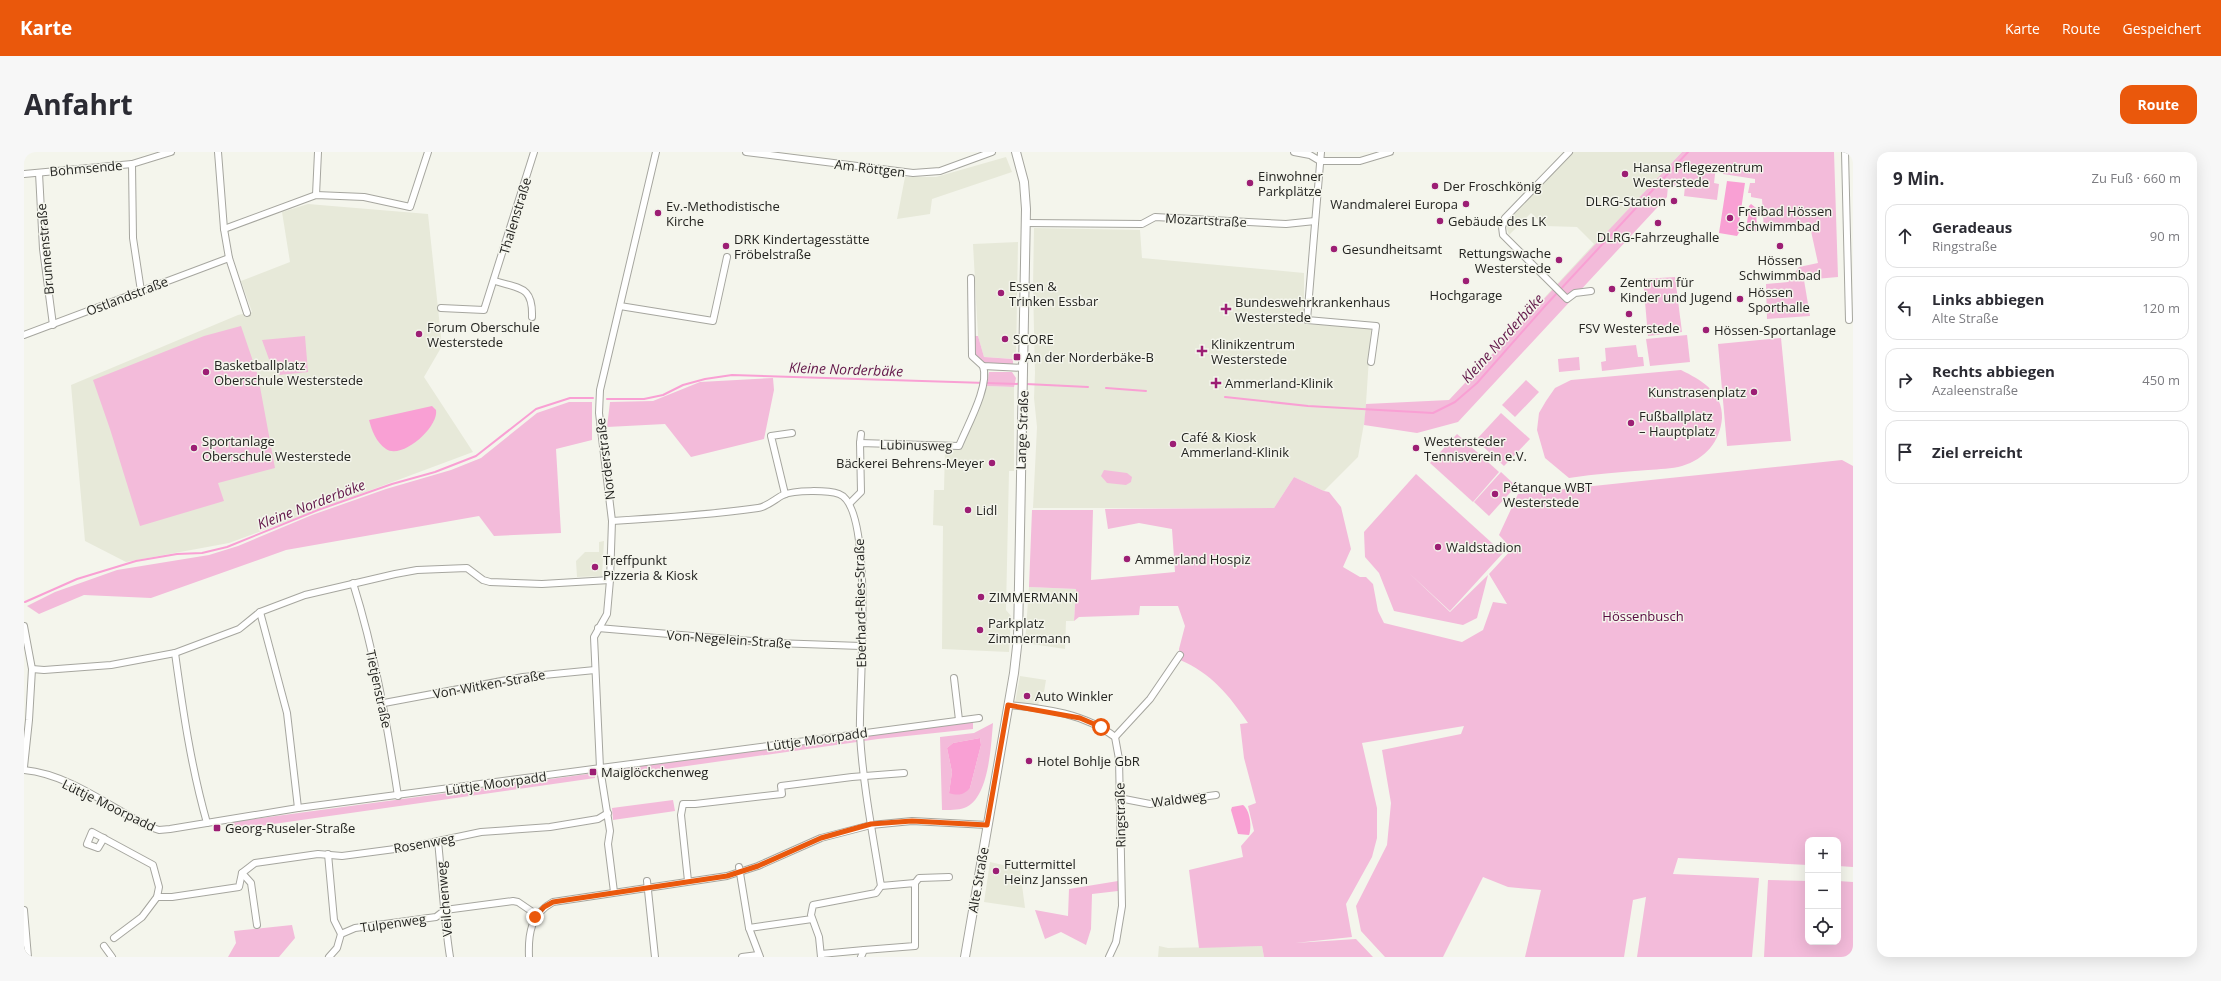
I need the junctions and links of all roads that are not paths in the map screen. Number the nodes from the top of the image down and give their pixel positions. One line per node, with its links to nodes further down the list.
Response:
1 (171, 152): 18 (street, Bohmsende)
2 (218, 152): 26 (street)
3 (318, 152): 23 (street)
4 (428, 152): 23 (street)
5 (534, 152): 30 (street, Thalenstraße)
6 (656, 152): 33 (street, Norderstraße)
7 (746, 152): 16 (street, Am Röttgen)
8 (802, 152): 16 (street)
9 (992, 152): 16 (street, Am Röttgen)
10 (1016, 152): 25 (street, Lange Straße)
11 (1294, 152): 17 (street)
12 (1321, 152): 17 (street)
13 (1390, 152): 17 (street)
14 (1569, 152): 32 (street)
15 (1845, 152): 21 (street)
16 (801, 160)
17 (1320, 161): 24 (street)
18 (132, 164): 19 (street, Bohmsende); 31 (street)
19 (39, 173): 20 (street, Bohmsende); 38 (street, Brunnenstraße)
20 (24, 174)
21 (1846, 182): 22 (street); 37 (street)
22 (1853, 183)
23 (316, 195): 26 (street)
24 (1315, 222): 25 (street, Mozartstraße); 40 (street)
25 (1026, 223): 42 (street, Lange Straße)
26 (224, 229): 28 (street)
27 (727, 257): 33 (street)
28 (230, 258): 31 (street, Ostlandstraße); 35 (street)
29 (970, 278): 41 (street)
30 (495, 281): 34 (street, Thalenstraße); 36 (street)
31 (141, 291): 38 (street, Ostlandstraße)
32 (1591, 291)
33 (620, 306): 48 (street, Norderstraße)
34 (441, 308)
35 (247, 314)
36 (532, 317)
37 (1849, 320)
38 (53, 325): 39 (street, Ostlandstraße)
39 (24, 336)
40 (1371, 362)
41 (983, 366): 42 (street); 45 (street, Lubinusweg)
42 (1024, 371): 61 (street, Lange Straße)
43 (792, 433): 46 (street)
44 (861, 434): 45 (street, Lubinusweg)
45 (860, 443): 47 (street, Lubinusweg)
46 (785, 494): 47 (street); 48 (street)
47 (850, 503): 54 (street, Eberhard-Ries-Straße)
48 (612, 521): 49 (street, Norderstraße)
49 (610, 580): 50 (street); 53 (street, Norderstraße)
50 (353, 583): 51 (street); 60 (street, Tietjenstraße)
51 (260, 612): 55 (street); 74 (street)
52 (24, 626): 57 (street)
53 (598, 628): 54 (street, Von-Negelein-Straße); 58 (street, Norderstraße)
54 (861, 646): 64 (street, Eberhard-Ries-Straße)
55 (176, 653): 57 (street); 76 (street)
56 (1180, 655): 65 (street)
57 (32, 669): 66 (street)
58 (595, 670): 60 (street, Von-Witken-Straße); 67 (street, Norderstraße)
59 (954, 678): 63 (street)
60 (384, 703): 72 (street, Tietjenstraße)
61 (1008, 707): 65 (street); 78 (street, Alte Straße)
62 (979, 718): 63 (street, Lüttje Moorpadd)
63 (959, 720): 64 (street, Lüttje Moorpadd)
64 (860, 734): 67 (street, Lüttje Moorpadd); 70 (street, Eberhard-Ries-Straße)
65 (1115, 737): 73 (street, Ringstraße)
66 (24, 766)
67 (600, 768): 72 (street, Lüttje Moorpadd); 75 (street)
68 (24, 770): 76 (street, Lüttje Moorpadd)
69 (904, 773): 70 (street)
70 (865, 776): 77 (street, Eberhard-Ries-Straße); 85 (street)
71 (1216, 794): 73 (street, Waldweg)
72 (398, 796): 74 (street, Lüttje Moorpadd)
73 (1119, 798): 112 (street, Ringstraße)
74 (298, 808): 76 (street, Lüttje Moorpadd)
75 (608, 813): 80 (street, Rosenweg); 89 (street)
76 (207, 823)
77 (871, 824): 78 (street); 82 (street); 88 (street, Eberhard-Ries-Straße)
78 (987, 825): 111 (street, Alte Straße)
79 (104, 838): 90 (street)
80 (438, 841): 81 (street, Rosenweg); 92 (street, Veilchenweg)
81 (328, 854): 83 (street, Rosenweg); 97 (street)
82 (740, 870): 85 (street); 96 (street)
83 (242, 873): 90 (street, Rosenweg); 95 (street)
84 (949, 877): 86 (street)
85 (688, 881): 87 (street)
86 (915, 883): 88 (street); 100 (street)
87 (648, 884): 89 (street); 108 (street)
88 (881, 886): 94 (street)
89 (614, 892): 93 (street)
90 (157, 897): 98 (street)
91 (24, 910): 101 (street)
92 (445, 910): 93 (street, Tulpenweg); 97 (street, Tulpenweg); 106 (street, Veilchenweg)
93 (538, 915): 107 (street)
94 (812, 919): 96 (street); 103 (street)
95 (257, 925)
96 (749, 928): 102 (street)
97 (341, 934): 105 (street)
98 (114, 938)
99 (104, 946): 104 (street)
100 (864, 950): 103 (street); 110 (street)
101 (28, 955)
102 (759, 956): 109 (street)
103 (821, 956)
104 (112, 957)
105 (329, 957)
106 (450, 957)
107 (530, 957)
108 (655, 957)
109 (742, 957)
110 (862, 957)
111 (965, 957)
112 (1109, 957)

